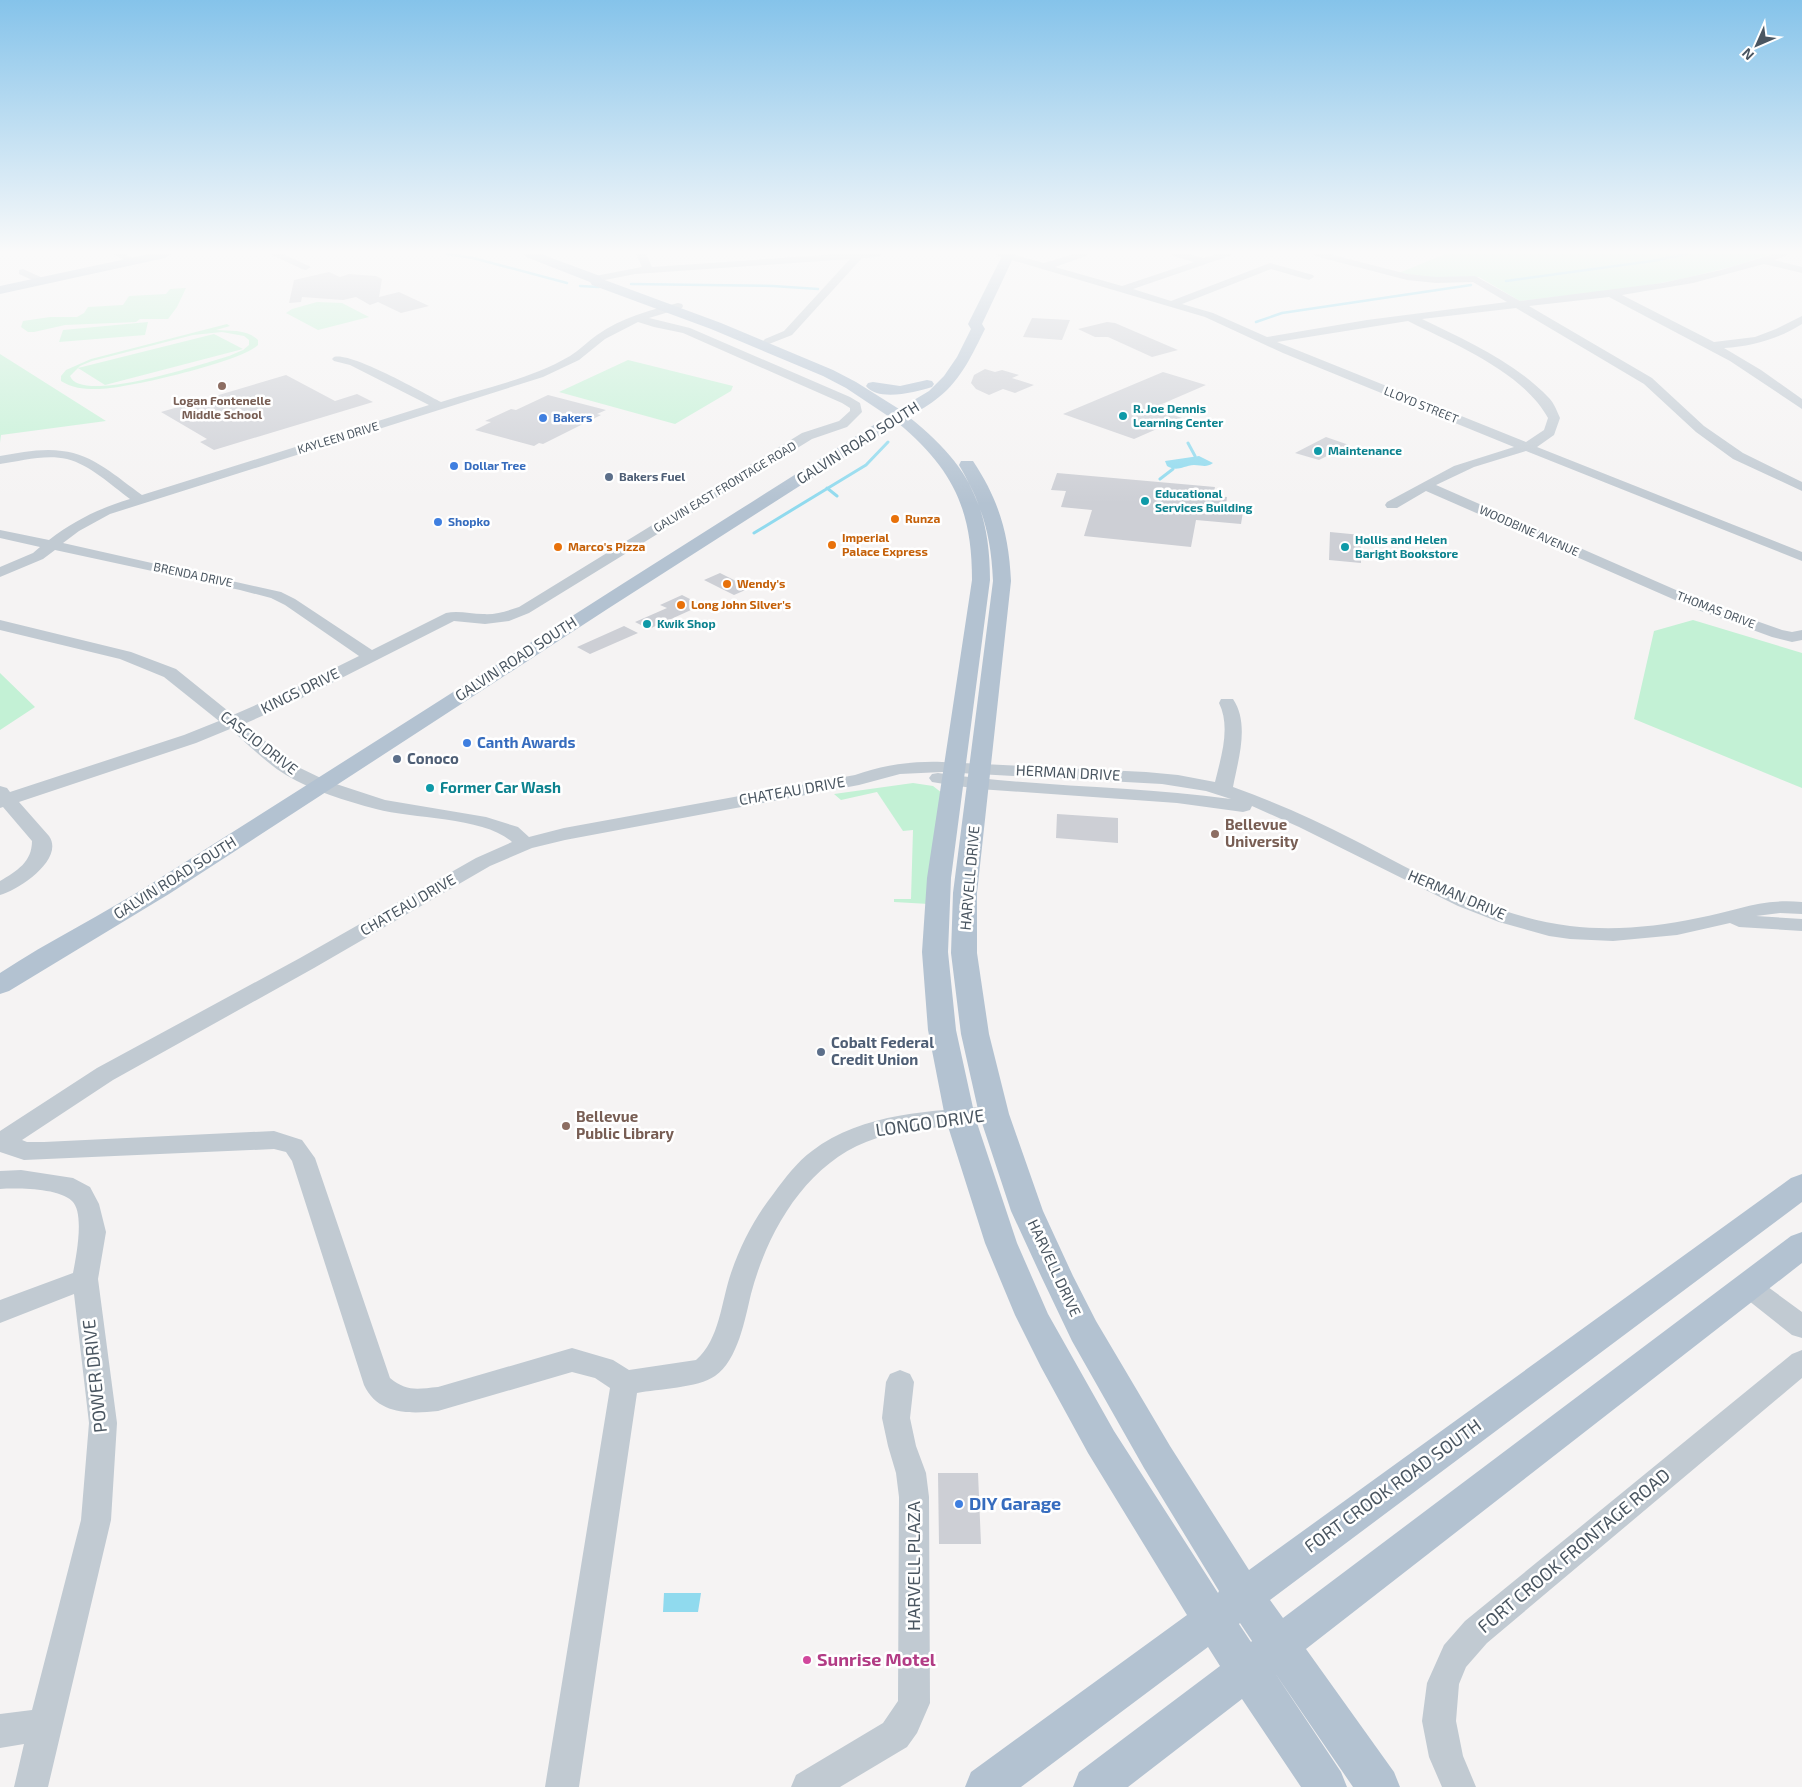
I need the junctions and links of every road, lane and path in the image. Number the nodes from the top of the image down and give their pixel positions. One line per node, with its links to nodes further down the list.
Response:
1 (601, 337): 23 (street, KAYLEEN DRIVE)
2 (703, 337): 19 (street)
3 (745, 337): 18 (main road, HARVELL DRIVE)
4 (761, 337): 14 (main road, HARVELL DRIVE)
5 (776, 337): 14 (street)
6 (959, 337): 20 (main road, GALVIN ROAD SOUTH)
7 (974, 337): 24 (main road, GALVIN ROAD SOUTH)
8 (1257, 337): 15 (street, LLOYD STREET)
9 (1284, 337): 15 (street)
10 (1447, 337): 27 (street)
11 (1575, 337): 30 (street)
12 (1694, 337): 16 (street)
13 (1767, 337): 16 (street)
14 (769, 340): 21 (main road, HARVELL DRIVE)
15 (1264, 341): 27 (street, LLOYD STREET)
16 (1710, 346): 22 (street)
17 (338, 359): 23 (street)
18 (828, 373): 19 (street); 24 (main road, HARVELL DRIVE)
19 (802, 380): 38 (street, GALVIN EAST FRONTAGE ROAD)
20 (927, 384): 21 (main road); 24 (main road, GALVIN ROAD SOUTH)
21 (873, 386): 24 (main road, HARVELL DRIVE)
22 (1802, 405)
23 (440, 406): 31 (street, KAYLEEN DRIVE)
24 (900, 410): 25 (main road, GALVIN ROAD SOUTH); 26 (main road, HARVELL DRIVE); 44 (main road, HARVELL DRIVE); 45 (main road, GALVIN ROAD SOUTH)
25 (868, 436): 26 (main road); 45 (main road, GALVIN ROAD SOUTH)
26 (928, 439): 44 (main road, HARVELL DRIVE)
27 (1524, 446): 29 (street); 35 (street, LLOYD STREET)
28 (0, 460): 31 (street)
29 (1427, 486): 32 (street); 37 (street, WOODBINE AVENUE)
30 (1802, 487)
31 (139, 499): 34 (street, KAYLEEN DRIVE)
32 (1392, 505)
33 (0, 534): 34 (street, BRENDA DRIVE)
34 (53, 545): 36 (street, KAYLEEN DRIVE); 41 (street, BRENDA DRIVE)
35 (1802, 557)
36 (0, 573)
37 (1631, 575): 40 (street, THOMAS DRIVE)
38 (452, 616): 41 (street, KINGS DRIVE)
39 (3, 628): 43 (street, CASCIO DRIVE)
40 (1802, 635)
41 (370, 656): 43 (street, KINGS DRIVE)
42 (1227, 703): 46 (street)
43 (233, 722): 45 (street, CASCIO DRIVE); 47 (street, KINGS DRIVE)
44 (966, 775): 46 (street, HERMAN DRIVE); 48 (street, HERMAN DRIVE); 49 (street, CHATEAU DRIVE); 55 (main road, HARVELL DRIVE)
45 (314, 783): 49 (street, CASCIO DRIVE); 54 (main road, GALVIN ROAD SOUTH)
46 (1223, 789): 48 (street, HERMAN DRIVE)
47 (2, 798): 50 (street)
48 (1296, 819): 52 (street, HERMAN DRIVE)
49 (525, 844): 56 (street, CHATEAU DRIVE)
50 (0, 889)
51 (1802, 908): 52 (street, HERMAN DRIVE)
52 (1719, 920): 53 (street, HERMAN DRIVE)
53 (1802, 925)
54 (0, 985)
55 (977, 1115): 66 (street, LONGO DRIVE); 67 (main road, HARVELL DRIVE); 68 (main road, HARVELL DRIVE)
56 (1, 1142): 66 (street)
57 (0, 1180): 60 (street, POWER DRIVE)
58 (1802, 1186): 67 (main road, FORT CROOK ROAD SOUTH)
59 (1802, 1245): 61 (main road)
60 (85, 1279): 62 (street); 71 (street, POWER DRIVE)
61 (1748, 1286): 63 (street); 69 (main road)
62 (0, 1312)
63 (1802, 1327)
64 (1802, 1362): 80 (street, FORT CROOK FRONTAGE ROAD)
65 (900, 1382): 75 (street, HARVELL PLAZA)
66 (625, 1383): 74 (street)
67 (1244, 1596): 68 (main road, FORT CROOK ROAD SOUTH); 69 (main road, HARVELL DRIVE)
68 (1212, 1619): 70 (main road, HARVELL DRIVE); 76 (main road, FORT CROOK ROAD SOUTH)
69 (1279, 1645): 70 (main road); 79 (main road, HARVELL DRIVE)
70 (1247, 1670): 77 (main road); 78 (main road, HARVELL DRIVE)
71 (45, 1725): 72 (street); 73 (street, POWER DRIVE)
72 (0, 1731)
73 (32, 1787)
74 (562, 1787)
75 (808, 1787)
76 (986, 1787)
77 (1094, 1787)
78 (1326, 1787)
79 (1379, 1787)
80 (1459, 1787)

